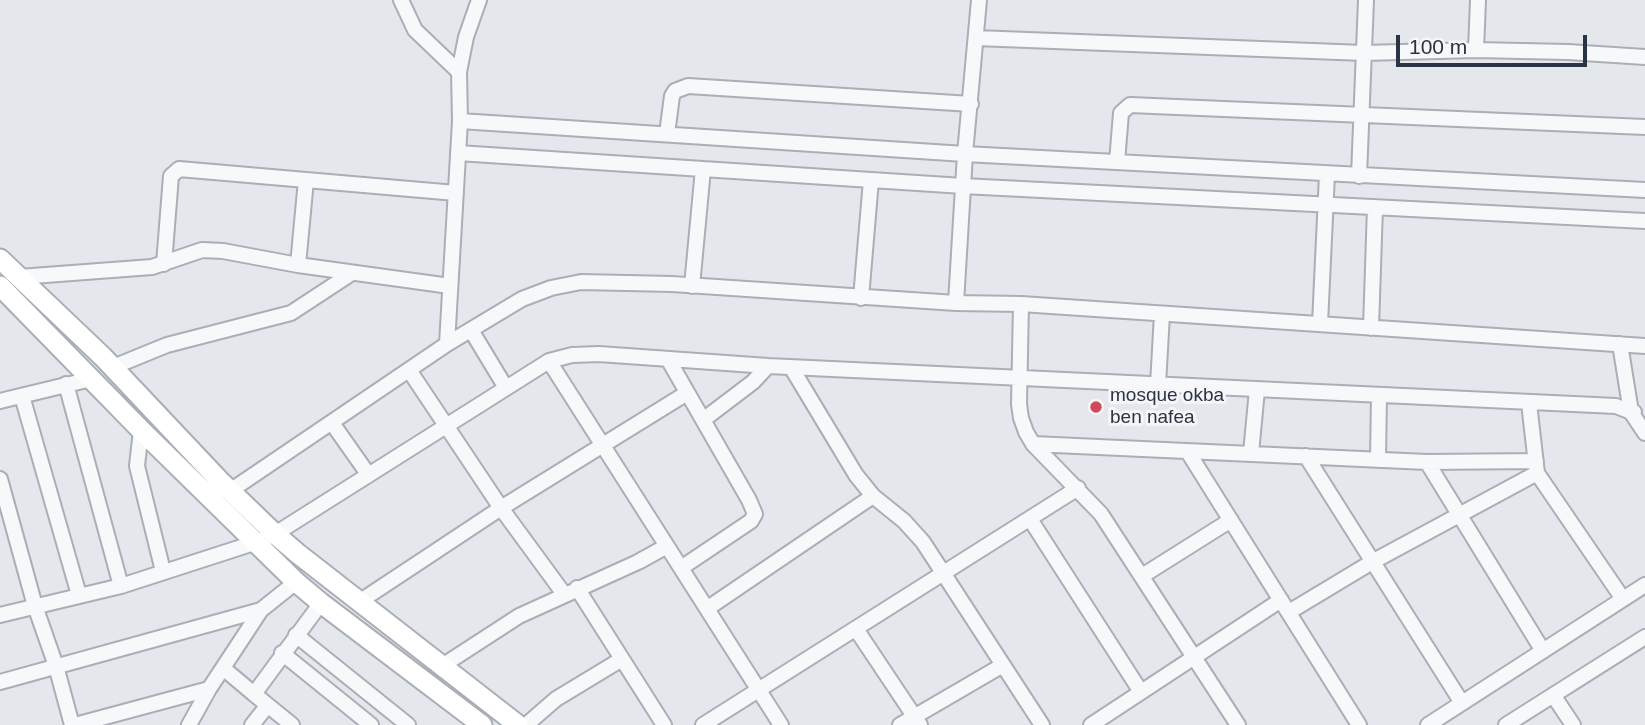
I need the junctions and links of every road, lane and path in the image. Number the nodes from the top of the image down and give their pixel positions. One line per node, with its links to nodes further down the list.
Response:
1 (401, 0): 10 (street)
2 (479, 0): 10 (street)
3 (979, 0): 6 (street)
4 (1366, 0): 8 (street)
5 (1478, 0): 7 (street)
6 (976, 38): 8 (street); 11 (street)
7 (1476, 50): 8 (street); 9 (street)
8 (1364, 53): 12 (street)
9 (1645, 57)
10 (459, 72): 13 (street)
11 (971, 104): 15 (street); 17 (street)
12 (1362, 115): 14 (street); 18 (street); 21 (street)
13 (460, 121): 15 (street); 16 (street)
14 (1645, 127)
15 (667, 134): 17 (street)
16 (458, 153): 19 (street); 26 (street)
17 (965, 154): 18 (street); 24 (street)
18 (1117, 162): 20 (street)
19 (704, 169): 23 (street); 37 (street)
20 (1327, 174): 21 (street); 27 (street)
21 (1359, 176): 25 (street)
22 (306, 180): 26 (street); 31 (street); 32 (street)
23 (870, 180): 24 (street); 38 (street)
24 (963, 186): 27 (street); 39 (street)
25 (1645, 190)
26 (456, 193): 36 (street)
27 (1327, 205): 28 (street); 42 (street)
28 (1375, 207): 29 (street); 43 (street)
29 (1645, 222)
30 (0, 259): 34 (street)
31 (164, 264): 32 (street); 34 (street)
32 (298, 265): 33 (street)
33 (352, 273): 36 (street); 51 (street)
34 (19, 277): 51 (street)
35 (0, 286): 55 (street)
36 (450, 286): 45 (street)
37 (692, 286): 38 (street); 44 (street)
38 (861, 298): 39 (street)
39 (956, 303): 40 (street)
40 (1021, 304): 41 (street); 54 (street)
41 (1162, 314): 42 (street); 57 (street)
42 (1320, 324): 43 (street)
43 (1371, 328): 46 (street)
44 (471, 330): 45 (street); 58 (street)
45 (447, 344): 53 (street)
46 (1620, 344): 47 (street); 65 (street)
47 (1645, 346)
48 (668, 359): 49 (street); 50 (street); 60 (street)
49 (549, 361): 58 (street); 72 (street)
50 (768, 366): 52 (street); 66 (street)
51 (113, 367): 82 (street)
52 (791, 367): 54 (street); 83 (street)
53 (410, 370): 67 (street); 68 (street)
54 (1018, 378): 57 (street); 71 (street)
55 (91, 379): 56 (street); 69 (street)
56 (66, 384): 61 (street); 98 (street)
57 (1158, 385): 59 (street)
58 (506, 388): 68 (street)
59 (1257, 390): 62 (street); 74 (street)
60 (687, 393): 66 (street); 72 (street)
61 (22, 396): 63 (street); 100 (street)
62 (1379, 396): 64 (street); 76 (street)
63 (0, 401)
64 (1529, 403): 65 (street); 78 (street)
65 (1638, 413): 70 (street)
66 (703, 420): 92 (street)
67 (331, 423): 79 (street); 82 (street)
68 (448, 425): 79 (street); 84 (street)
69 (141, 430): 89 (street); 93 (street)
70 (1645, 433)
71 (1033, 444): 73 (street); 81 (street)
72 (603, 445): 84 (street); 90 (street)
73 (1188, 452): 74 (street); 87 (street)
74 (1251, 453): 75 (street)
75 (1306, 456): 76 (street); 91 (street)
76 (1378, 460): 77 (street)
77 (1427, 462): 78 (street); 85 (street)
78 (1536, 467): 85 (street); 101 (street)
79 (368, 474): 88 (street)
80 (0, 480): 104 (street)
81 (1078, 488): 86 (street); 95 (street)
82 (230, 491): 88 (street)
83 (873, 496): 94 (street); 106 (street)
84 (501, 508): 99 (street); 102 (street)
85 (1459, 514): 91 (street); 112 (street)
86 (1030, 519): 94 (street); 123 (street)
87 (1231, 520): 95 (street); 105 (street)
88 (275, 534): 89 (street); 102 (street)
89 (257, 542): 93 (street); 96 (street)
90 (667, 546): 92 (street); 99 (street)
91 (1372, 562): 105 (street); 126 (street)
92 (681, 568): 106 (street)
93 (163, 571): 98 (street)
94 (943, 573): 109 (street); 116 (street)
95 (1142, 576): 114 (street)
96 (296, 582): 103 (street); 107 (street)
97 (1645, 585): 101 (street)
98 (121, 586): 100 (street)
99 (570, 591): 115 (street); 118 (street)
100 (79, 595): 104 (street)
101 (1623, 599): 112 (street)
102 (359, 602): 118 (street)
103 (320, 603): 110 (street); 135 (street)
104 (35, 606): 108 (street); 117 (street)
105 (1285, 606): 114 (street); 145 (street)
106 (708, 608): 122 (street)
107 (261, 610): 117 (street); 119 (street)
108 (0, 615)
109 (856, 629): 122 (street); 128 (street)
110 (296, 635): 113 (street); 134 (street)
111 (1645, 637): 125 (street)
112 (1543, 651): 126 (street)
113 (282, 653): 124 (street); 133 (street)
114 (1194, 657): 123 (street); 144 (street)
115 (622, 659): 137 (street); 138 (street)
116 (1003, 665): 128 (street); 142 (street)
117 (56, 666): 120 (street); 129 (street)
118 (442, 666): 136 (street)
119 (223, 668): 121 (street); 124 (street)
120 (0, 682)
121 (209, 689): 129 (street); 130 (street)
122 (759, 690): 139 (street); 140 (street)
123 (1141, 692): 143 (street)
124 (254, 694): 127 (street)
125 (1553, 695): 147 (street); 148 (street)
126 (1462, 703): 146 (street)
127 (267, 706): 131 (street); 132 (street)
128 (917, 721): 141 (street)
129 (73, 725)
130 (189, 725)
131 (252, 725)
132 (292, 725)
133 (371, 725)
134 (408, 725)
135 (482, 725)
136 (517, 725)
137 (526, 725)
138 (664, 725)
139 (704, 725)
140 (780, 725)
141 (900, 725)
142 (1042, 725)
143 (1091, 725)
144 (1238, 725)
145 (1359, 725)
146 (1428, 725)
147 (1506, 725)
148 (1573, 725)

